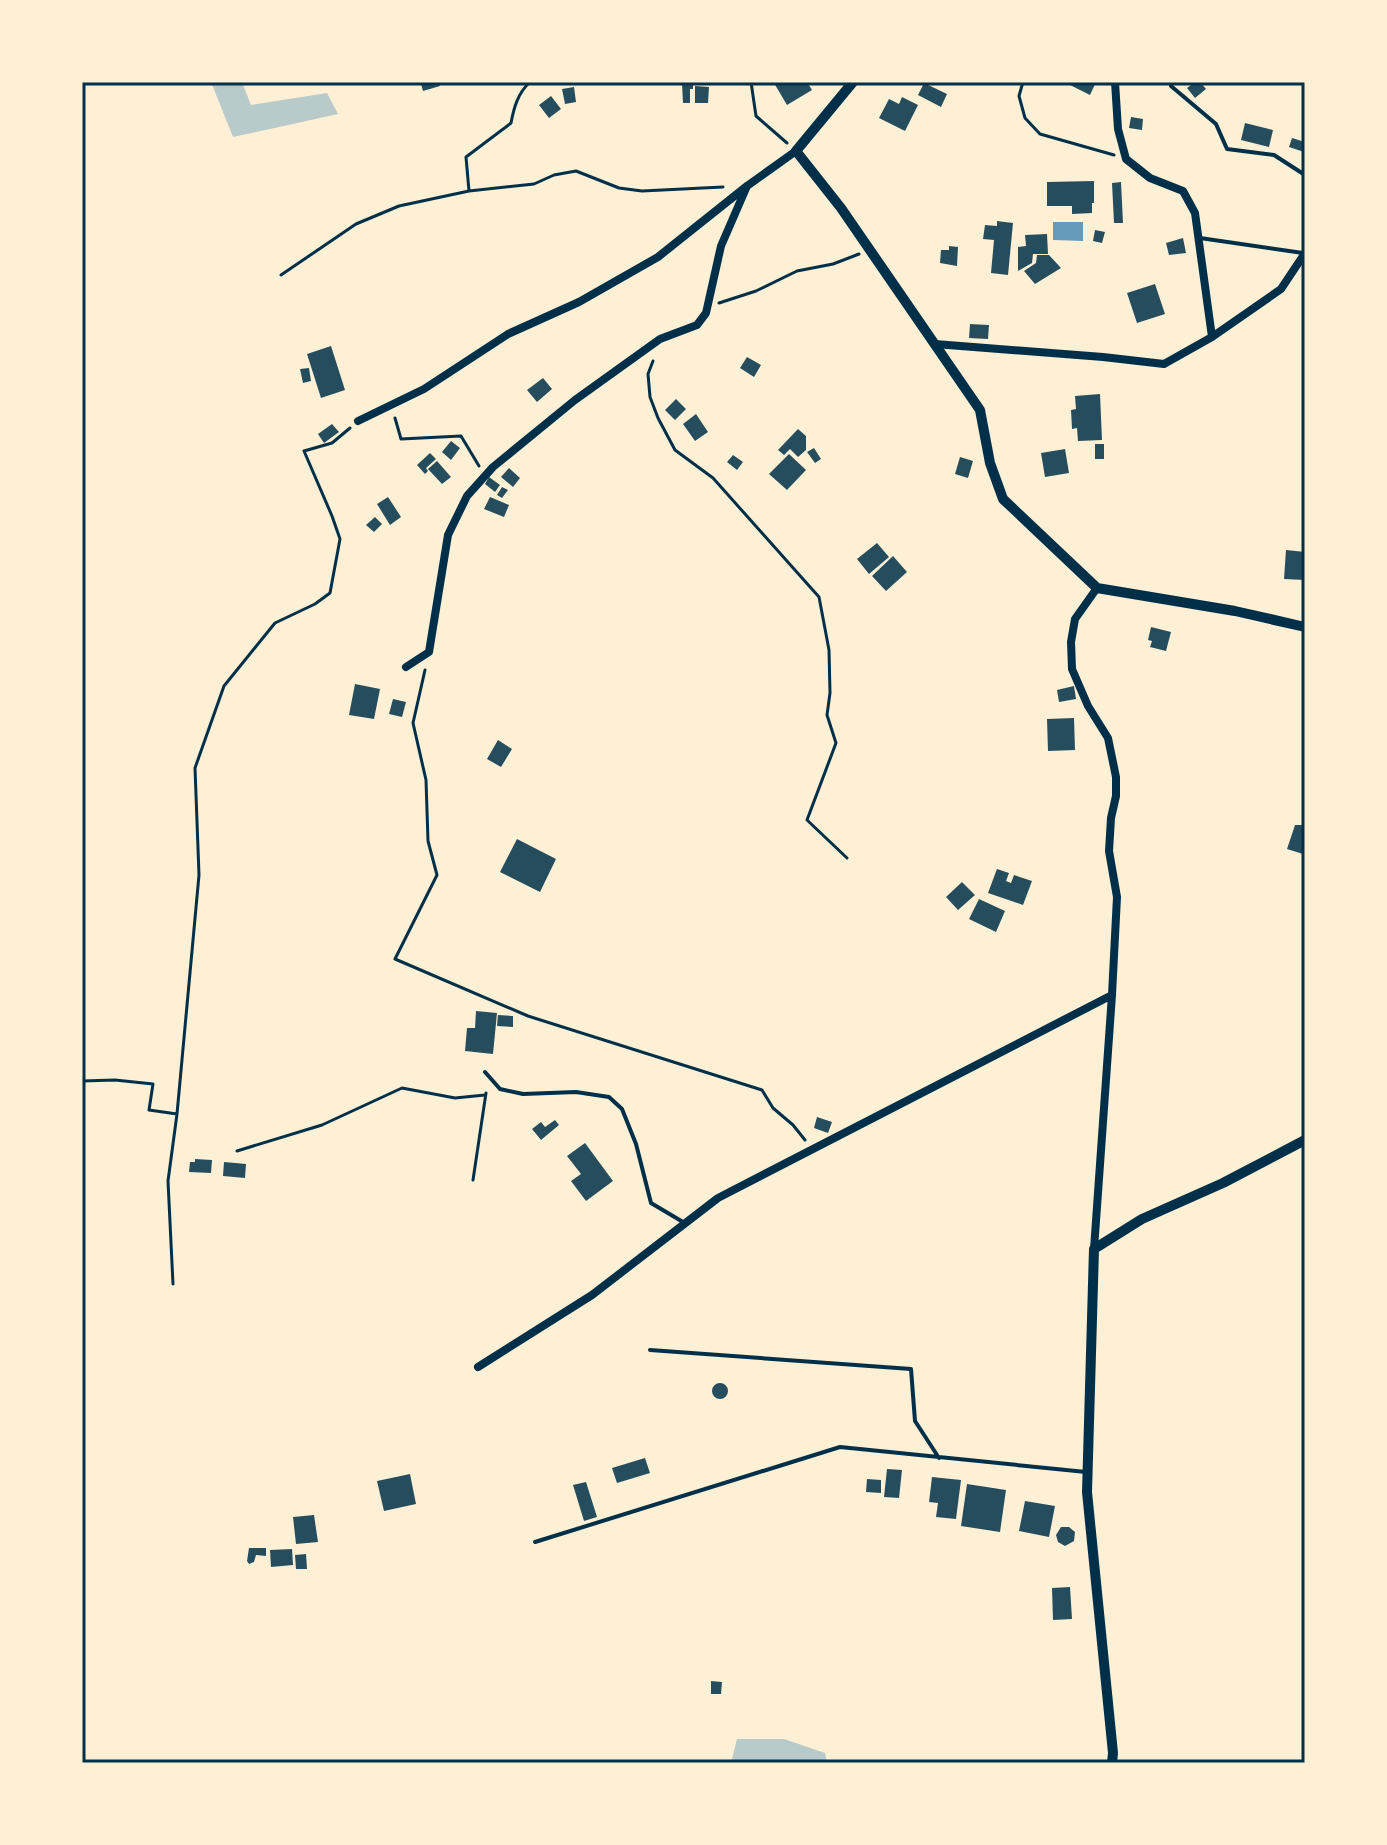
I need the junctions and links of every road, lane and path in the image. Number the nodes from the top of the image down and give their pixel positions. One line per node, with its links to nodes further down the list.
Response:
1 (530, 82): 11 (path)
2 (751, 82): 7 (path)
3 (853, 82): 7 (street)
4 (1023, 82): 8 (path)
5 (1115, 82): 8 (street)
6 (1171, 86): 9 (lane)
7 (796, 151): 10 (street); 13 (street)
8 (1126, 159): 12 (street)
9 (1305, 175)
10 (747, 186): 11 (path); 16 (street); 20 (street)
11 (469, 191): 15 (path)
12 (1200, 238): 14 (lane); 17 (street)
13 (870, 249): 16 (path); 19 (street)
14 (1305, 254): 17 (street)
15 (281, 275)
16 (708, 307): 18 (street)
17 (1212, 337): 19 (street)
18 (660, 339): 22 (street); 27 (path)
19 (935, 344): 23 (street)
20 (389, 406): 21 (street); 22 (path)
21 (358, 421): 33 (path)
22 (485, 476): 25 (street)
23 (1097, 588): 24 (street); 28 (street)
24 (1305, 627)
25 (429, 652): 26 (street); 35 (path)
26 (406, 667)
27 (847, 858)
28 (1112, 995): 35 (street); 39 (street)
29 (485, 1072): 30 (lane)
30 (492, 1080): 32 (path); 38 (lane)
31 (82, 1081): 33 (path)
32 (485, 1095): 36 (path); 37 (path)
33 (177, 1114): 40 (path)
34 (1305, 1140): 39 (street)
35 (813, 1149): 38 (street)
36 (237, 1151)
37 (473, 1180)
38 (685, 1223): 42 (street)
39 (1094, 1249): 44 (street)
40 (173, 1284)
41 (650, 1350): 43 (lane)
42 (478, 1367)
43 (939, 1458): 44 (lane); 45 (lane)
44 (1089, 1472): 46 (street)
45 (535, 1542)
46 (1112, 1763)

